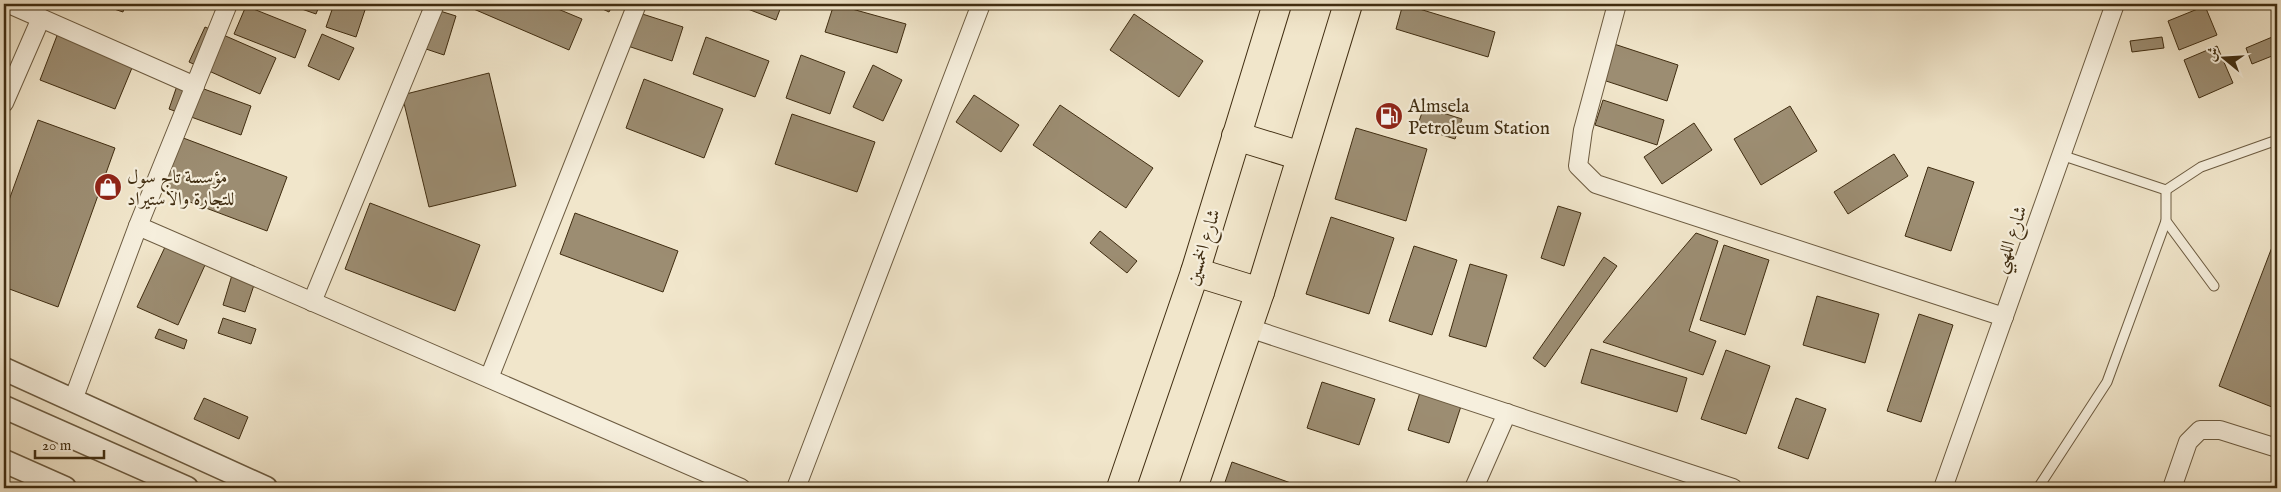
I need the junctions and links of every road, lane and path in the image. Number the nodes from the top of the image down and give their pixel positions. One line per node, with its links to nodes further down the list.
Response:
1 (8, 4): 10 (street)
2 (228, 4): 11 (street)
3 (435, 4): 23 (street)
4 (637, 4): 27 (street)
5 (981, 4): 38 (street)
6 (1277, 4): 13 (main road, شارع الخمسين)
7 (1348, 4): 16 (main road)
8 (1617, 4): 24 (street)
9 (2115, 4): 15 (street, شارع اللهبي)
10 (41, 18): 11 (street); 12 (street)
11 (195, 86): 19 (street)
12 (4, 103)
13 (1236, 136): 16 (main road); 20 (main road, شارع الخمسين)
14 (2277, 140): 17 (lane)
15 (2061, 155): 17 (lane); 24 (street, شارع اللهبي)
16 (1301, 156): 22 (main road)
17 (2166, 190): 18 (lane)
18 (2166, 222): 21 (lane); 44 (lane)
19 (138, 226): 23 (street); 28 (street)
20 (1195, 272): 22 (main road); 39 (main road, شارع الخمسين)
21 (2214, 286)
22 (1260, 292): 25 (main road)
23 (312, 302): 27 (street)
24 (2004, 316): 43 (street, شارع اللهبي)
25 (1249, 328): 30 (street); 40 (main road)
26 (4, 369): 28 (street)
27 (489, 378): 37 (street)
28 (73, 400): 36 (street)
29 (4, 407): 35 (street)
30 (1507, 413): 33 (street); 41 (street)
31 (2277, 448): 45 (street)
32 (4, 461): 34 (street)
33 (1710, 485): 42 (street)
34 (65, 488)
35 (187, 488)
36 (266, 488)
37 (741, 488)
38 (796, 488)
39 (1121, 488)
40 (1193, 488)
41 (1474, 488)
42 (1733, 488)
43 (1943, 488)
44 (2038, 488)
45 (2172, 488)

